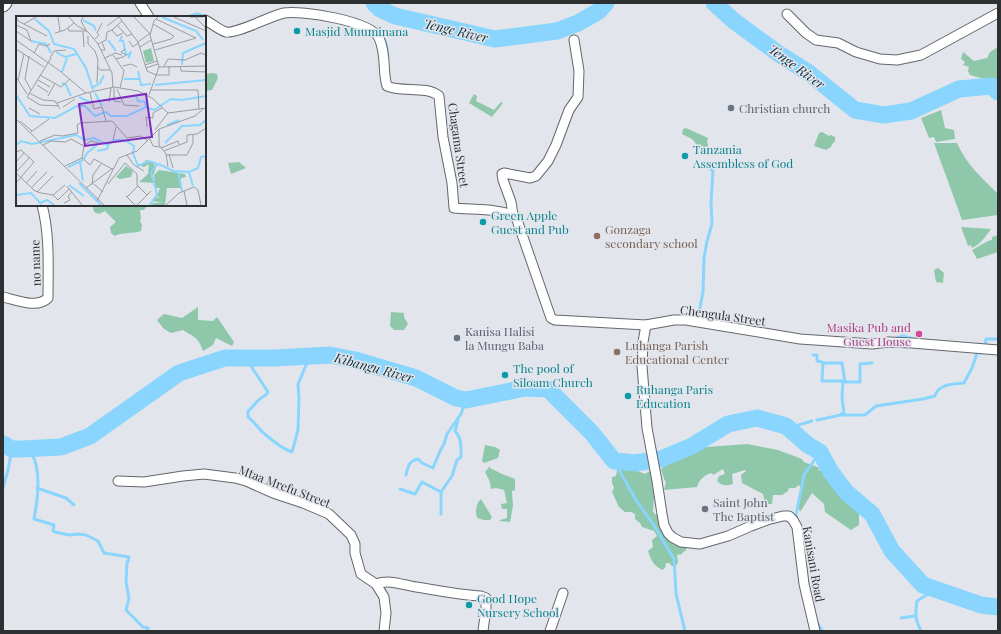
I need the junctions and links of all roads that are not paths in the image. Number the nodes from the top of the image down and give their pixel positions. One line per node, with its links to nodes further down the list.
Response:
1 (5, 3): 3 (street)
2 (140, 3): 6 (street)
3 (3, 5)
4 (998, 13): 5 (street)
5 (787, 14)
6 (148, 16)
7 (206, 21): 10 (street, Chagama Street)
8 (574, 40): 10 (street)
9 (42, 206): 11 (street, no name)
10 (514, 216): 12 (street, Chengula Street)
11 (3, 297)
12 (646, 325): 13 (street, Chengula Street); 20 (street, Kanisani Road)
13 (998, 350)
14 (118, 481): 15 (street, Mtaa Mrefu Street)
15 (376, 584): 17 (street, Mtaa Mrefu Street); 18 (street)
16 (563, 593): 19 (street)
17 (384, 631)
18 (483, 631)
19 (550, 631)
20 (815, 631)

